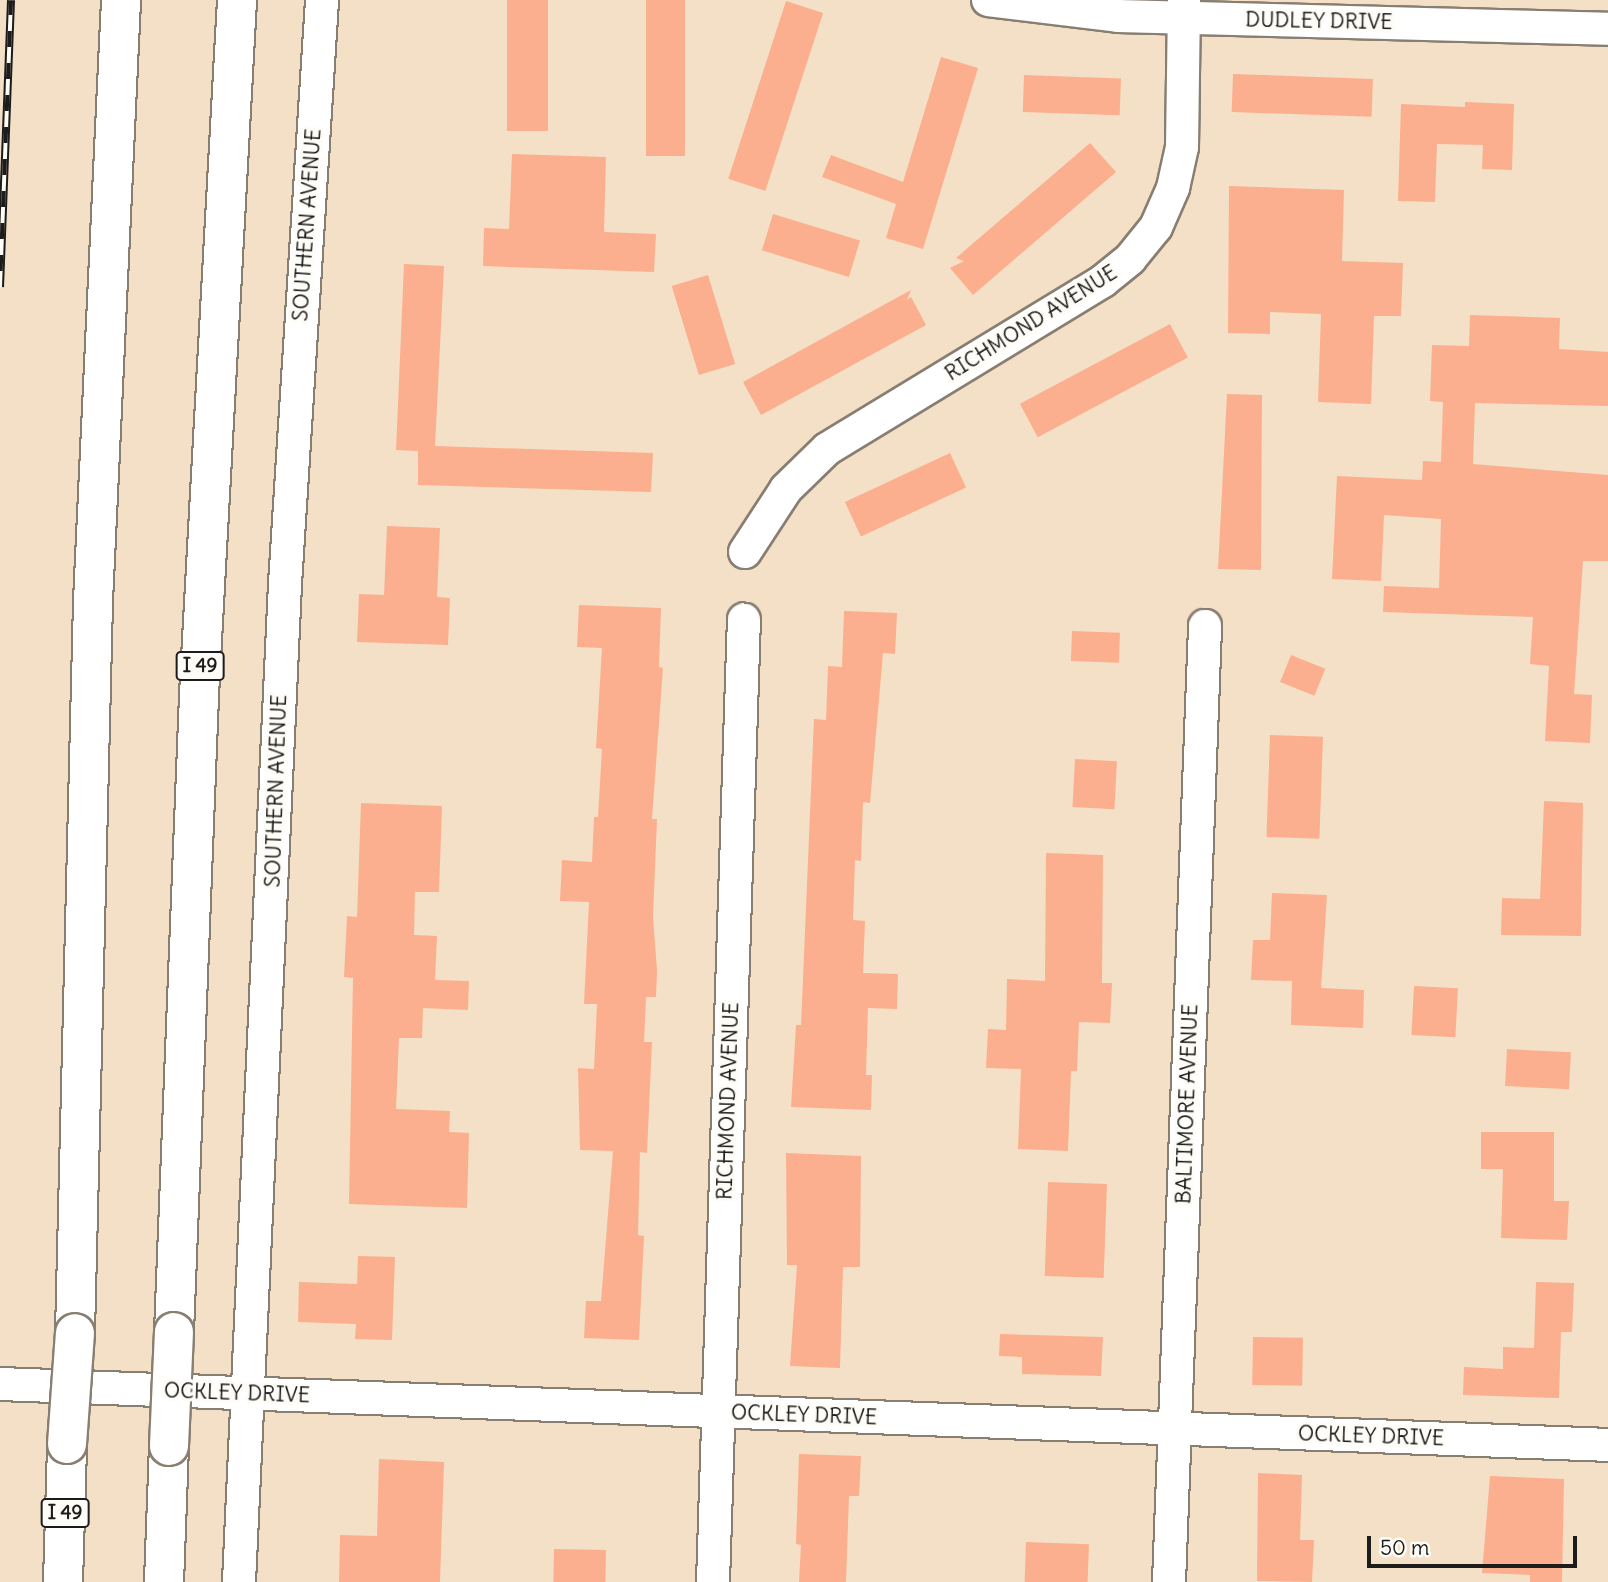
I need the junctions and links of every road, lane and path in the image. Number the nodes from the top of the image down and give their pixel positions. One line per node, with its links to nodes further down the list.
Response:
1 (121, 0): 15 (highway, I 49, bridge)
2 (237, 0): 16 (highway, I 49, bridge)
3 (322, 0): 11 (street, SOUTHERN AVENUE)
4 (988, 0): 5 (street, DUDLEY DRIVE)
5 (1183, 9): 6 (street, DUDLEY DRIVE); 7 (street, RICHMOND AVENUE)
6 (1608, 29)
7 (745, 552)
8 (744, 619): 12 (street, RICHMOND AVENUE)
9 (1205, 626): 13 (street, BALTIMORE AVENUE)
10 (0, 1384): 11 (street, OCKLEY DRIVE)
11 (247, 1393): 12 (street, OCKLEY DRIVE); 17 (street, SOUTHERN AVENUE)
12 (719, 1412): 13 (street, OCKLEY DRIVE); 18 (street, RICHMOND AVENUE)
13 (1174, 1429): 14 (street, OCKLEY DRIVE); 19 (street, BALTIMORE AVENUE)
14 (1608, 1445)
15 (63, 1582)
16 (164, 1582)
17 (239, 1582)
18 (713, 1582)
19 (1169, 1582)

